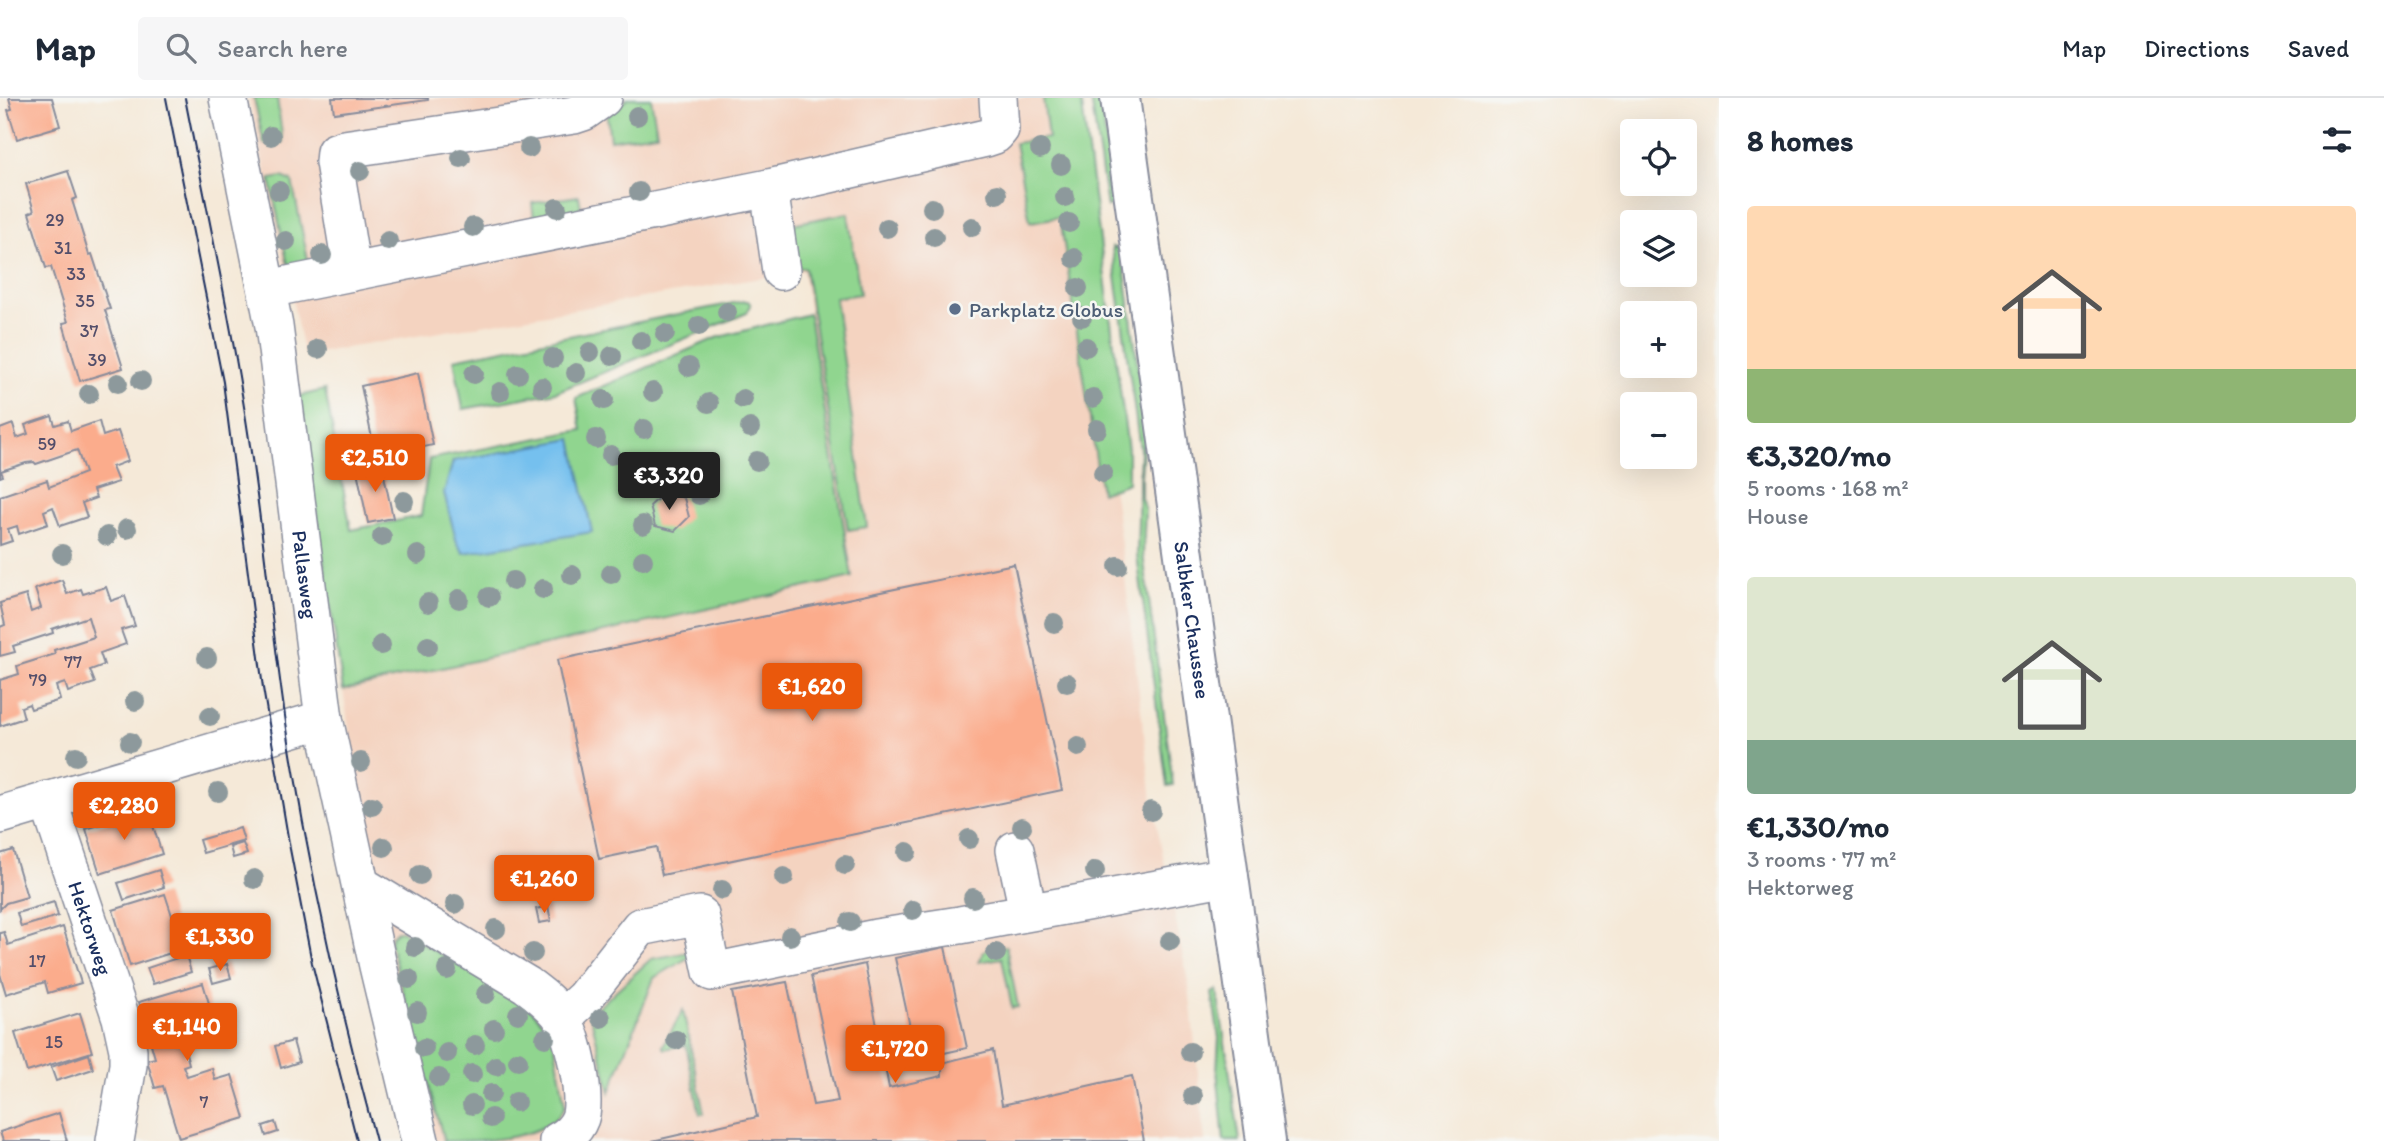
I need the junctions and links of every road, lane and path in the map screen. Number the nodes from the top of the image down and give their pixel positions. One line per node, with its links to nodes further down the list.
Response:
1 (228, 98): 8 (street, Pallasweg)
2 (603, 98): 7 (street)
3 (998, 98): 5 (street)
4 (1120, 98): 13 (main road, Salbker Chaussee)
5 (769, 188): 6 (street); 7 (street)
6 (781, 271)
7 (352, 272): 8 (street)
8 (268, 289): 9 (street, Pallasweg)
9 (324, 719): 10 (street); 14 (street, Pallasweg)
10 (48, 800): 11 (street); 17 (street, Hektorweg)
11 (0, 815)
12 (1015, 850): 15 (street)
13 (1228, 876): 15 (street); 20 (main road, Salbker Chaussee)
14 (361, 885): 16 (street); 18 (street, Pallasweg)
15 (1028, 911): 16 (street)
16 (562, 1018): 19 (street)
17 (114, 1141)
18 (420, 1141)
19 (558, 1141)
20 (1266, 1141)

